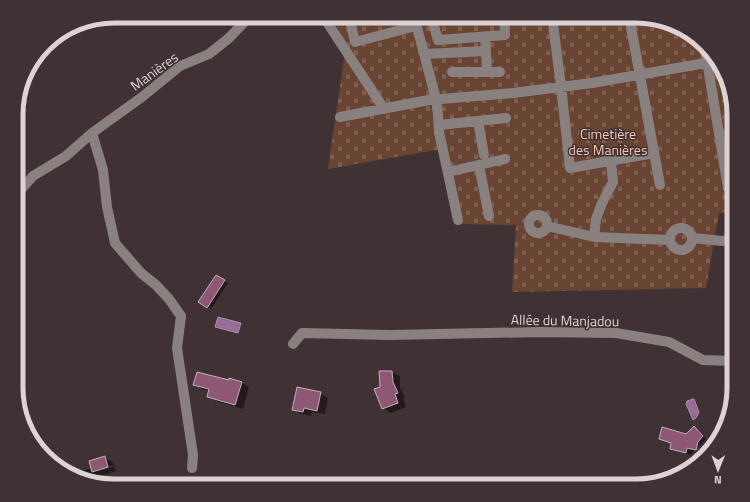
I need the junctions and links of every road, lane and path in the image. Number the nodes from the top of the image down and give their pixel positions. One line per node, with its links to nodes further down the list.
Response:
1 (243, 23): 26 (street, Manières)
2 (328, 23): 21 (street)
3 (351, 23): 9 (street)
4 (415, 23): 9 (street)
5 (433, 23): 10 (street)
6 (504, 23): 10 (street)
7 (553, 23): 19 (street)
8 (630, 23): 18 (street)
9 (416, 26): 12 (street)
10 (485, 37): 11 (street)
11 (486, 51): 12 (street); 16 (street)
12 (424, 54): 20 (street)
13 (710, 62): 18 (street)
14 (712, 65): 33 (street)
15 (452, 72): 16 (street)
16 (487, 72): 17 (street)
17 (500, 72)
18 (640, 74): 19 (street); 27 (street)
19 (562, 86): 20 (street); 30 (street)
20 (436, 99): 21 (street); 25 (street)
21 (384, 109): 22 (street)
22 (340, 117)
23 (506, 118): 24 (street)
24 (478, 121): 25 (street); 28 (street)
25 (439, 125): 32 (street)
26 (92, 133): 35 (street, Manières); 45 (street)
27 (654, 153): 30 (street); 34 (street)
28 (484, 155)
29 (505, 159): 31 (street)
30 (611, 161): 39 (street)
31 (479, 165): 32 (street); 36 (street)
32 (448, 172): 37 (street)
33 (727, 180)
34 (660, 185)
35 (23, 187)
36 (489, 216)
37 (458, 220)
38 (547, 226): 39 (street)
39 (594, 237): 41 (street)
40 (693, 238): 41 (street); 41 (street); 42 (street)
41 (670, 240)
42 (727, 240)
43 (293, 344): 44 (street, Allée du Manjadou)
44 (727, 361)
45 (192, 468)

